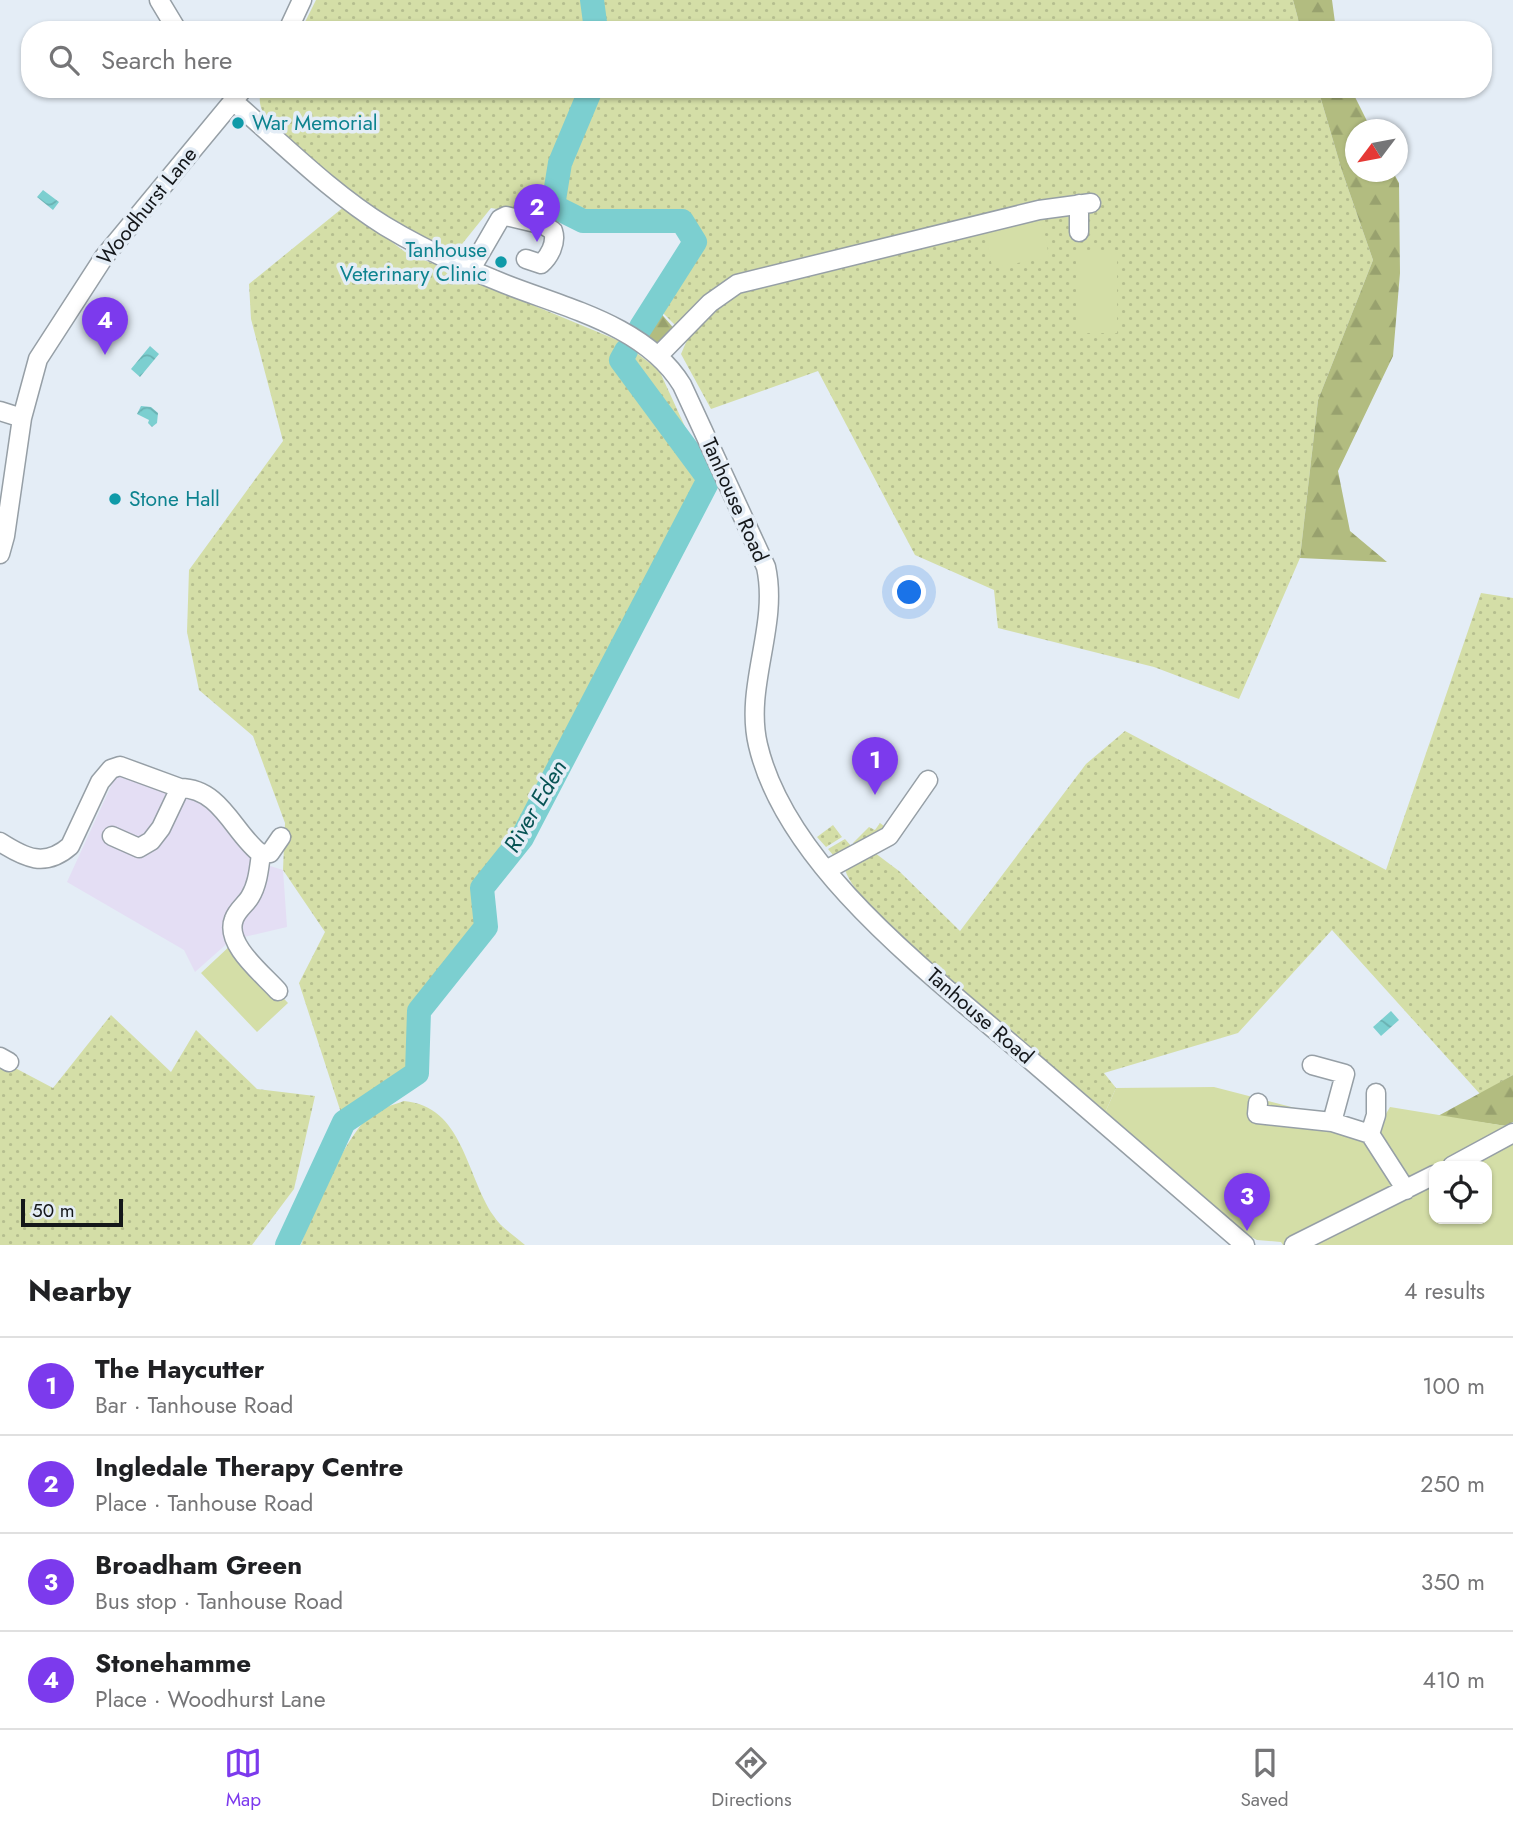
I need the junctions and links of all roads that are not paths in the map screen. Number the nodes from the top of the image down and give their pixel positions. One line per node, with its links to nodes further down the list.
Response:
1 (159, 0): 3 (street)
2 (302, 0): 4 (street)
3 (172, 21)
4 (292, 21)
5 (233, 98): 12 (street, Woodhurst Lane)
6 (242, 98): 9 (street, Tanhouse Road)
7 (1079, 232): 10 (street)
8 (526, 259): 9 (street)
9 (471, 269): 10 (street, Tanhouse Road)
10 (659, 355): 20 (street, Tanhouse Road)
11 (0, 411): 12 (street)
12 (22, 418): 13 (street, Woodhurst Lane)
13 (0, 554)
14 (928, 780): 20 (street)
15 (180, 788): 16 (street); 18 (street); 19 (street)
16 (111, 836)
17 (281, 837): 19 (street)
18 (0, 842)
19 (261, 854): 21 (street)
20 (826, 870): 31 (street, Tanhouse Road)
21 (278, 991)
22 (1312, 1065): 25 (street)
23 (1376, 1093): 26 (street)
24 (1258, 1103): 25 (street)
25 (1332, 1122): 26 (street)
26 (1370, 1134): 30 (street)
27 (1511, 1138): 28 (street)
28 (1462, 1161)
29 (1429, 1178): 30 (street)
30 (1406, 1190): 32 (street)
31 (1245, 1245)
32 (1294, 1245)

